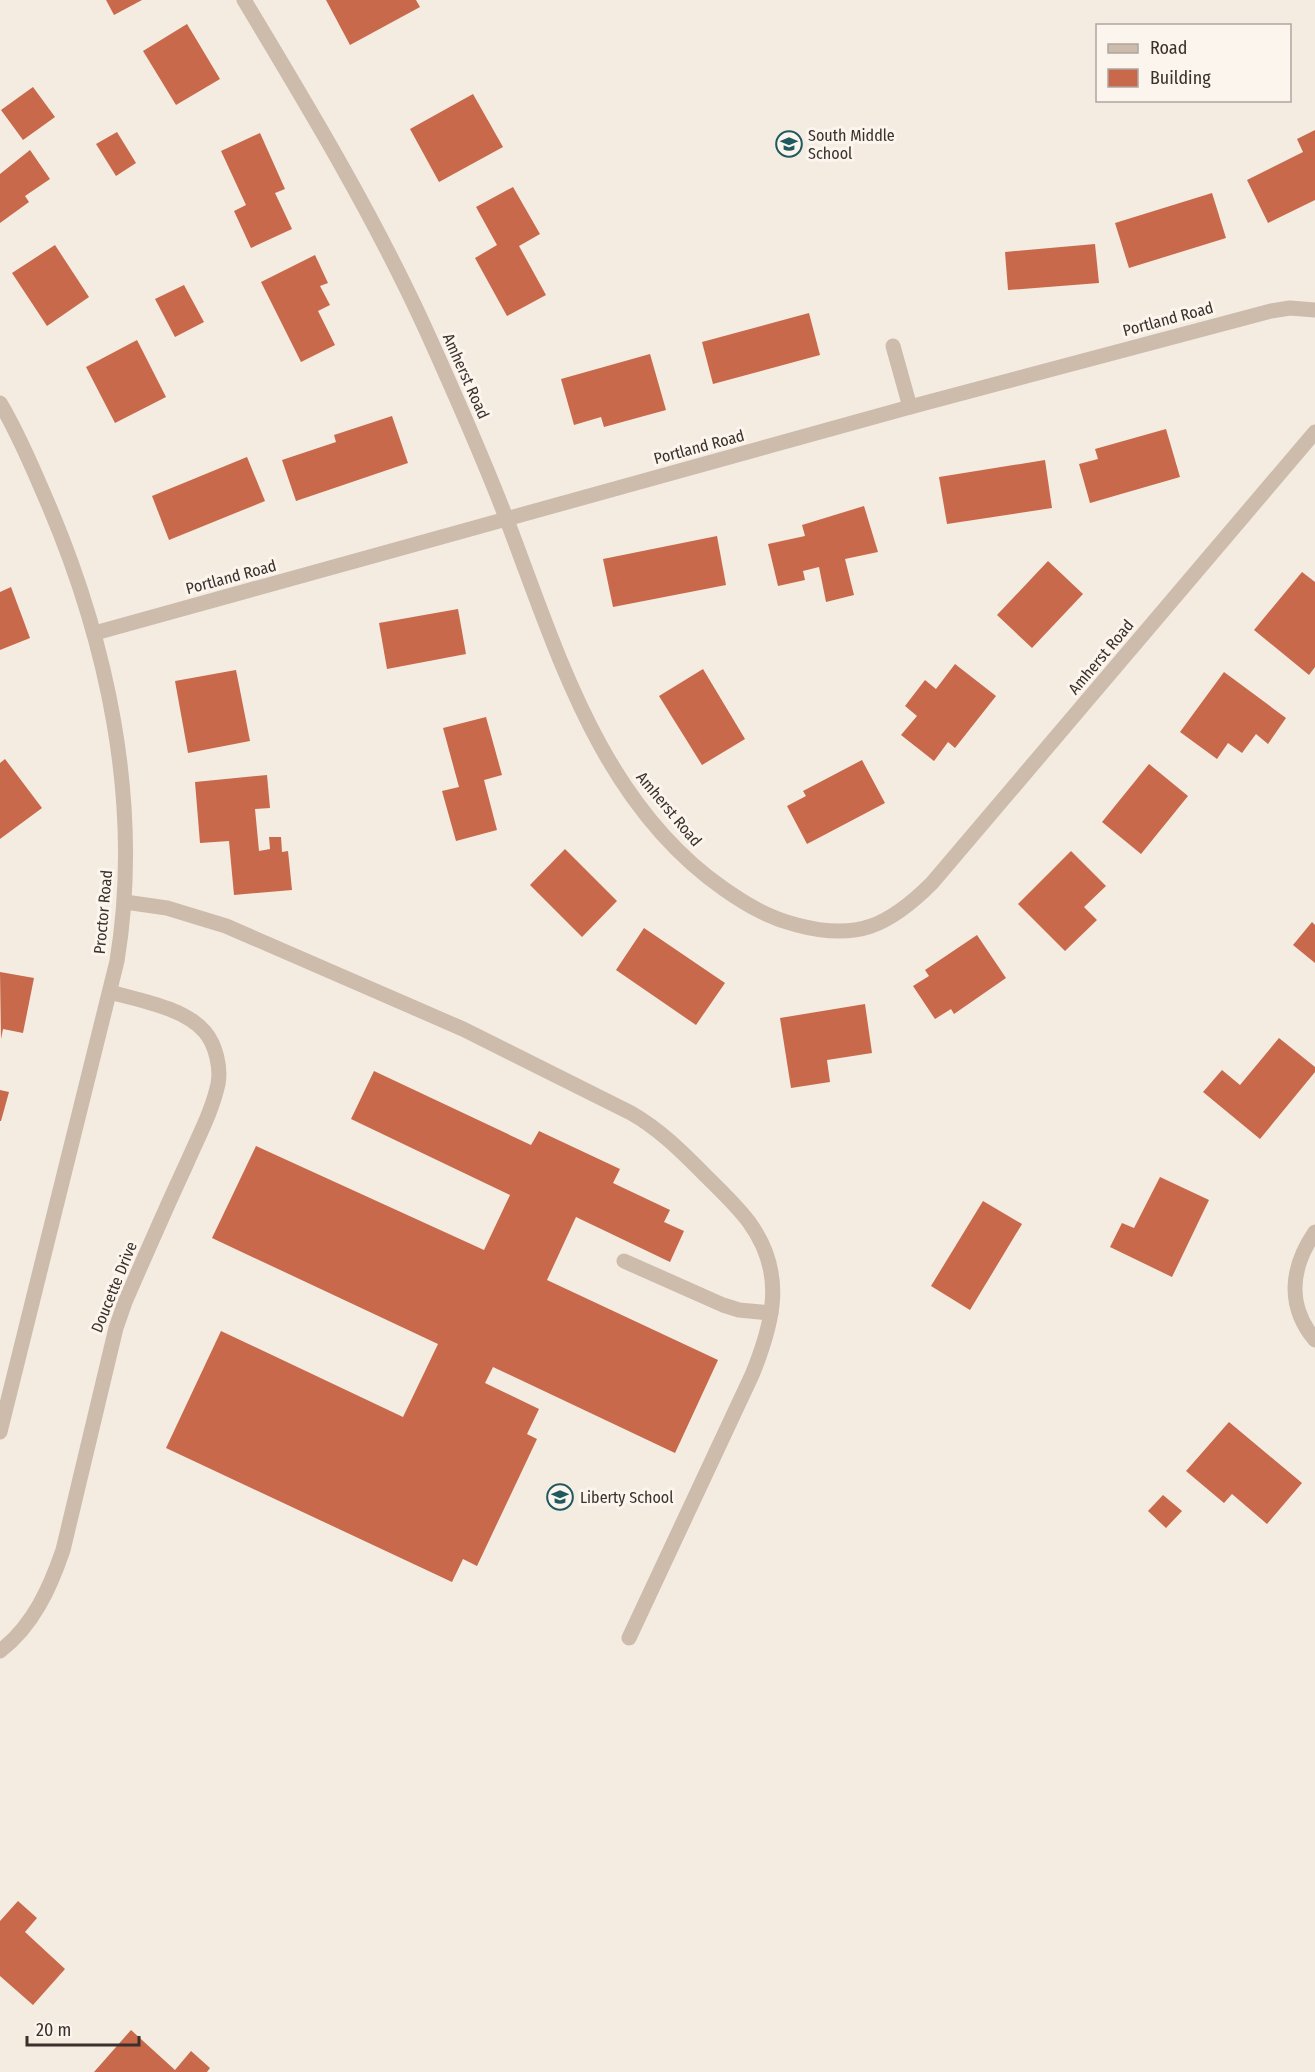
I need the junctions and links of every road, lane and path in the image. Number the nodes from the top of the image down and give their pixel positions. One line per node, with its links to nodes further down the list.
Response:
1 (244, 0): 7 (street, Amherst Road)
2 (1315, 310): 5 (street, Portland Road)
3 (893, 346): 5 (street)
4 (0, 403): 8 (street, Proctor Road)
5 (910, 407): 7 (street, Portland Road)
6 (1315, 432): 7 (street, Amherst Road)
7 (507, 519): 8 (street, Portland Road)
8 (95, 633): 9 (street, Proctor Road)
9 (125, 902): 10 (street, Proctor Road); 13 (street)
10 (110, 992): 15 (street, Proctor Road); 17 (street, Doucette Drive)
11 (1315, 1232): 14 (street)
12 (624, 1261): 13 (street)
13 (771, 1313): 16 (street)
14 (1315, 1340)
15 (0, 1432)
16 (629, 1638)
17 (0, 1651)

